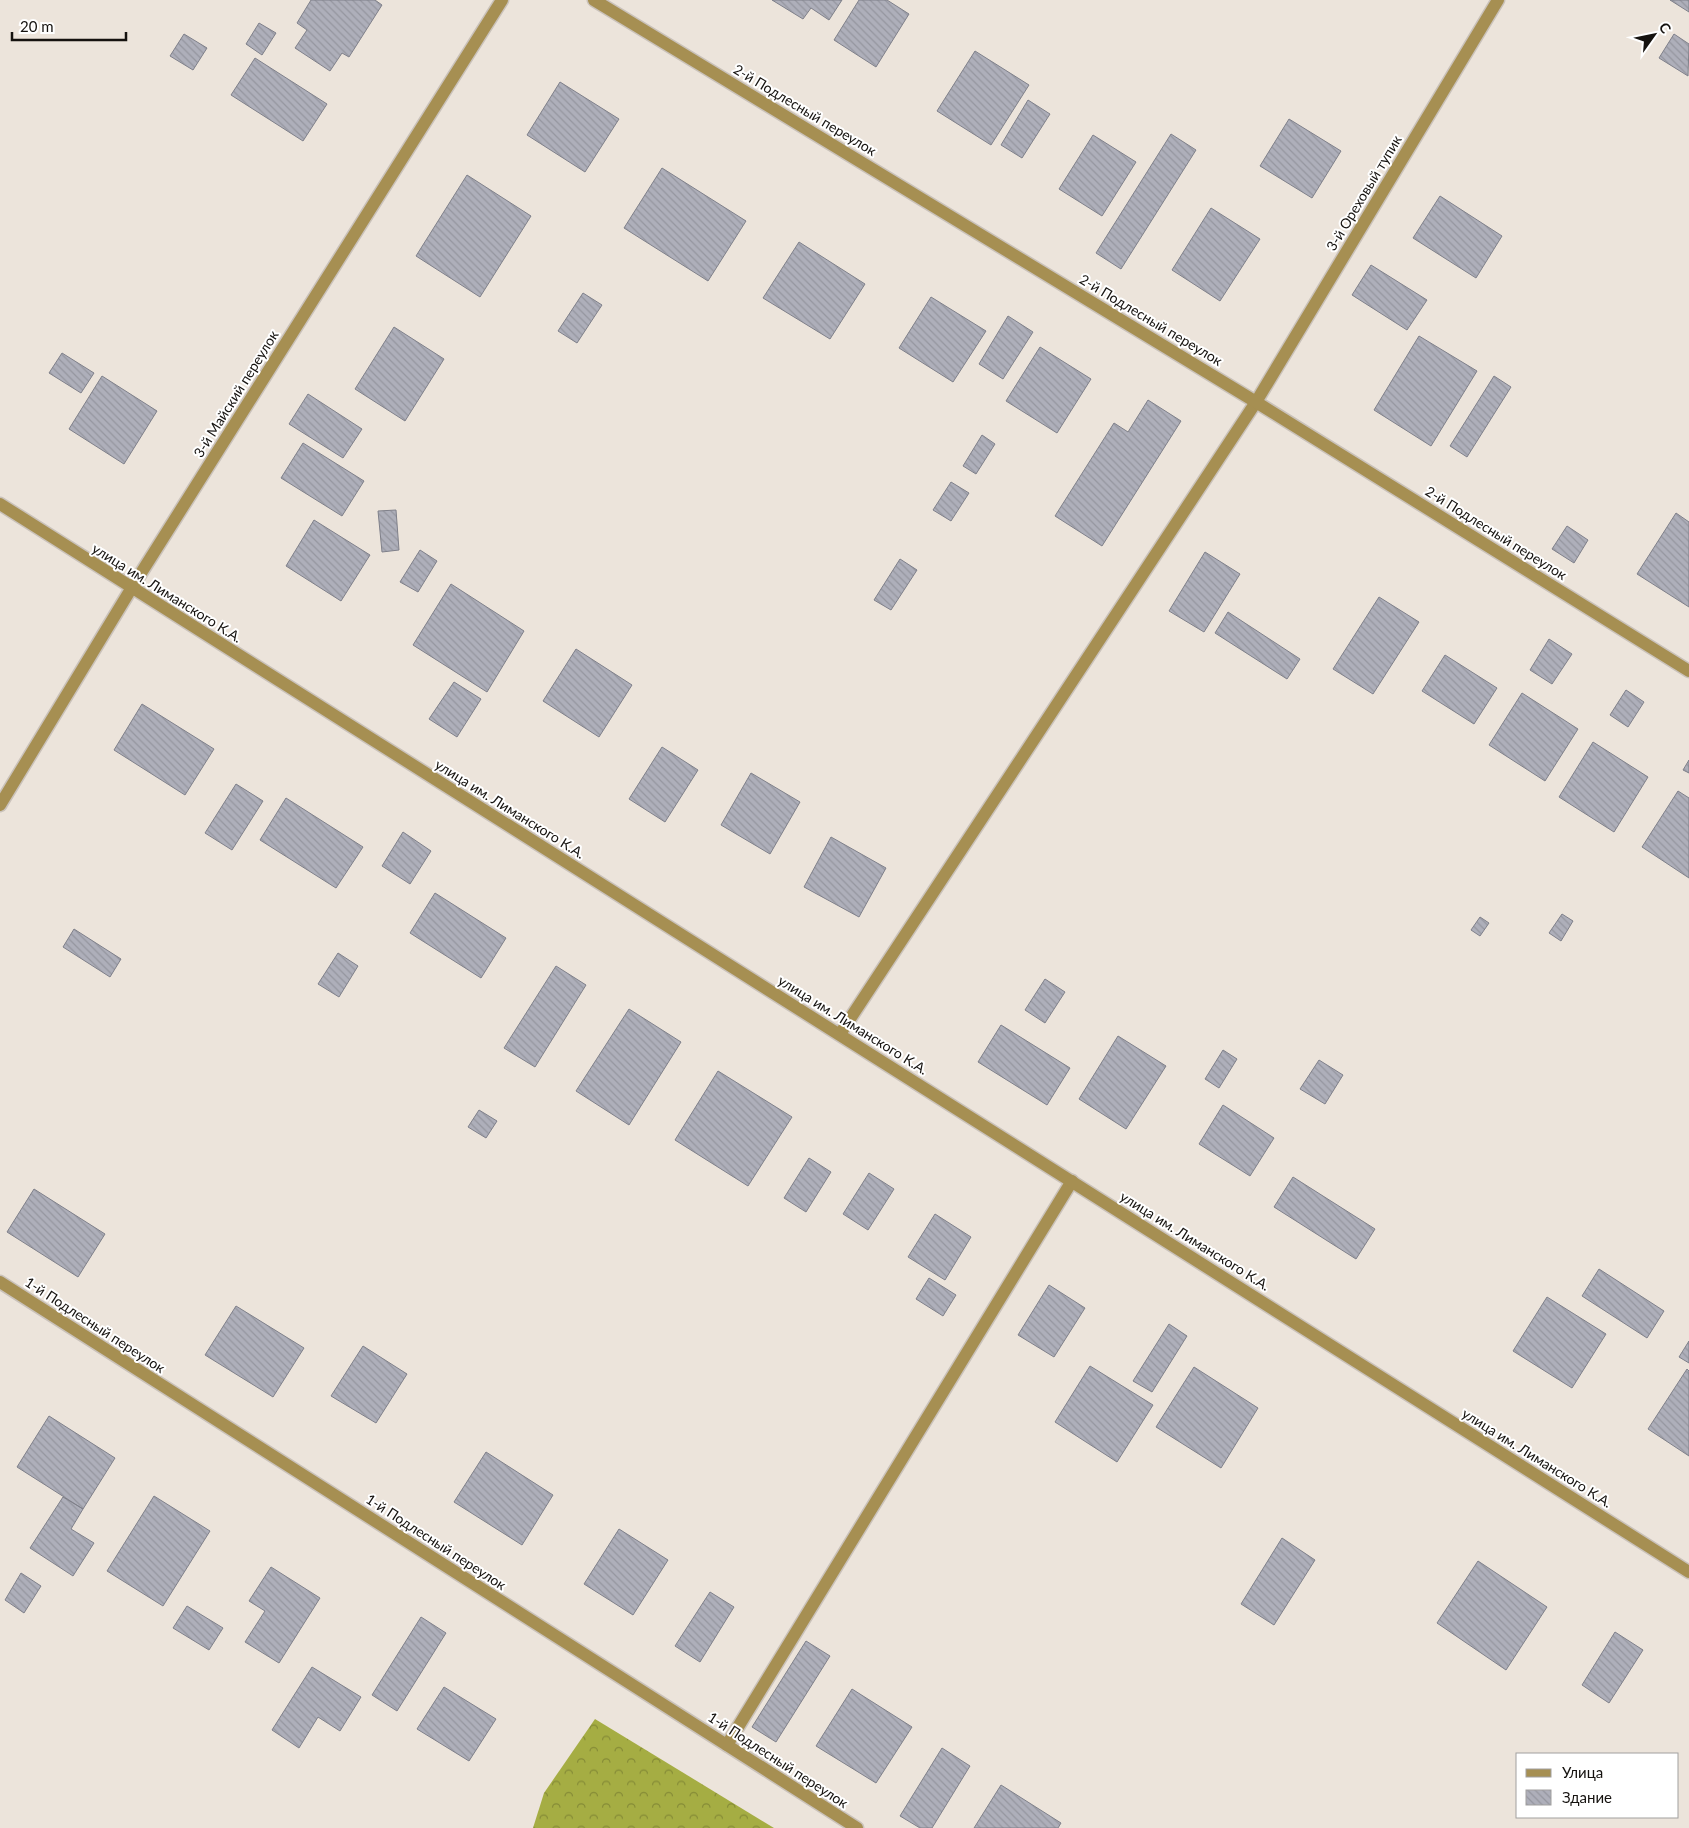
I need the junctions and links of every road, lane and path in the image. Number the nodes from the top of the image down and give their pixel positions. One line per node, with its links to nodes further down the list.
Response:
1 (502, 0): 6 (street, 3-й Майский переулок)
2 (594, 0): 4 (street, 2-й Подлесный переулок)
3 (1498, 0): 4 (street, 3-й Ореховый тупик)
4 (1256, 402): 7 (street, 2-й Подлесный переулок); 9 (street, 3-й Ореховый тупик)
5 (0, 504): 6 (street, улица им. Лиманского К.А.)
6 (131, 589): 8 (street, 3-й Майский переулок); 9 (street, улица им. Лиманского К.А.)
7 (1689, 671)
8 (0, 805)
9 (840, 1034): 10 (street, улица им. Лиманского К.А.)
10 (1072, 1180): 12 (street, улица им. Лиманского К.А.); 13 (street)
11 (0, 1282): 13 (street, 1-й Подлесный переулок)
12 (1689, 1572)
13 (727, 1745): 14 (street, 1-й Подлесный переулок)
14 (856, 1828)

